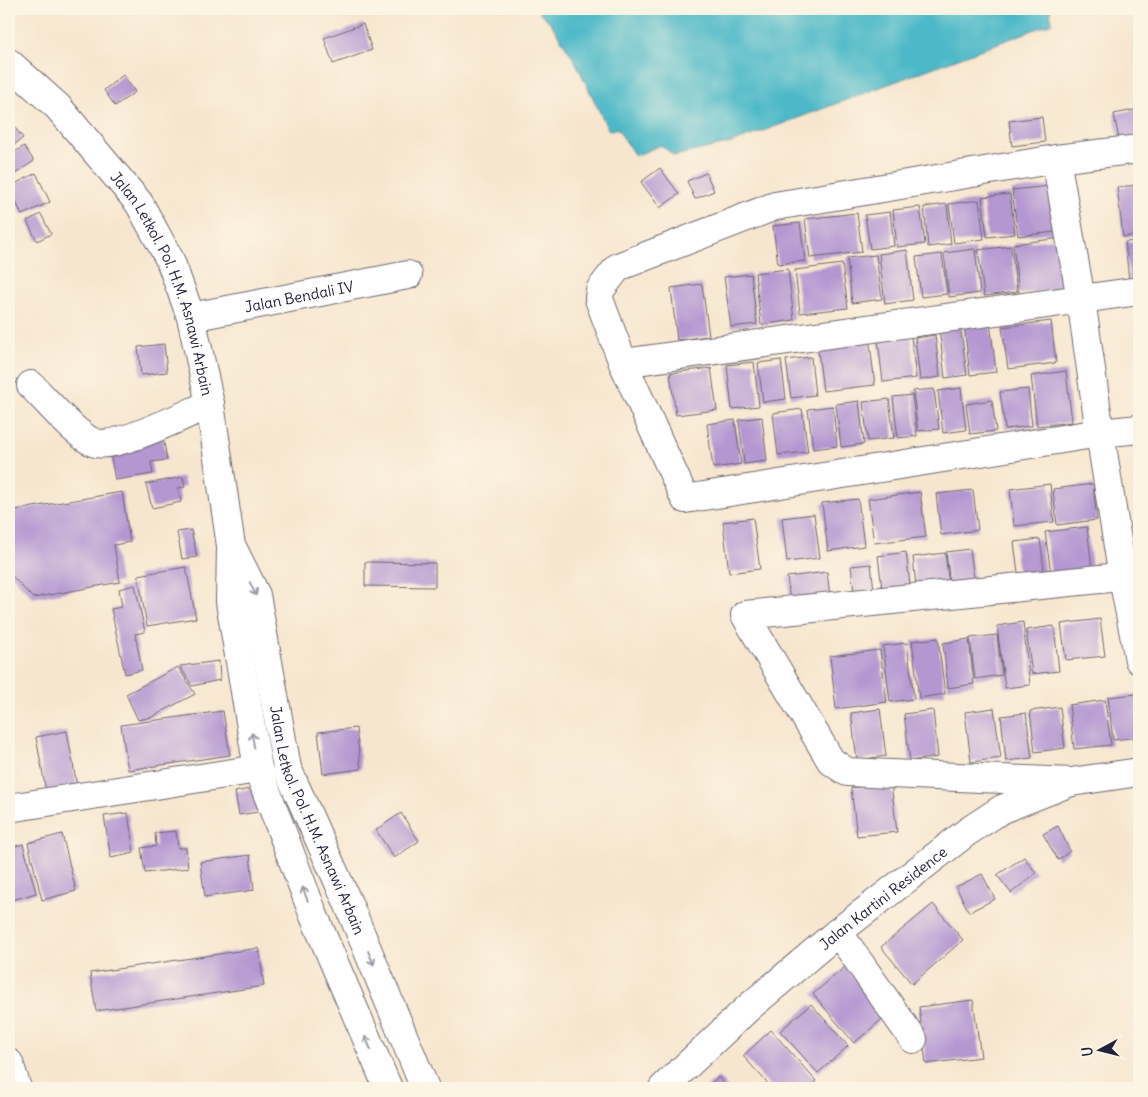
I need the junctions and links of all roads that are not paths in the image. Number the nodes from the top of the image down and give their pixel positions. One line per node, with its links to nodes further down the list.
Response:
1 (9, 63): 7 (street, Jalan Letkol. Pol. H.M. Asnawi Arbain)
2 (1139, 149): 3 (street)
3 (1056, 159): 6 (street); 8 (street)
4 (408, 275): 7 (street, Jalan Bendali IV)
5 (1139, 291): 6 (street)
6 (1081, 299): 8 (street); 12 (street)
7 (191, 317): 10 (street, Jalan Letkol. Pol. H.M. Asnawi Arbain)
8 (623, 363): 12 (street)
9 (31, 385): 10 (street)
10 (210, 404): 13 (street, Jalan Letkol. Pol. H.M. Asnawi Arbain)
11 (1139, 429): 12 (street)
12 (1100, 433): 14 (street)
13 (231, 546): 16 (street, Jalan Letkol. Pol. H.M. Asnawi Arbain, one-way to 13); 25 (street, Jalan Letkol. Pol. H.M. Asnawi Arbain, one-way to 25)
14 (1131, 576): 15 (street); 18 (street)
15 (1139, 660)
16 (258, 769): 19 (street); 24 (street, Jalan Letkol. Pol. H.M. Asnawi Arbain, one-way to 16)
17 (1139, 772): 18 (street, Jalan Kartini Residence)
18 (1072, 782): 20 (street, Jalan Kartini Residence)
19 (9, 808)
20 (838, 932): 21 (street); 26 (street, Jalan Kartini Residence)
21 (913, 1039)
22 (9, 1062): 23 (street)
23 (17, 1088)
24 (388, 1088)
25 (426, 1088)
26 (663, 1088)

